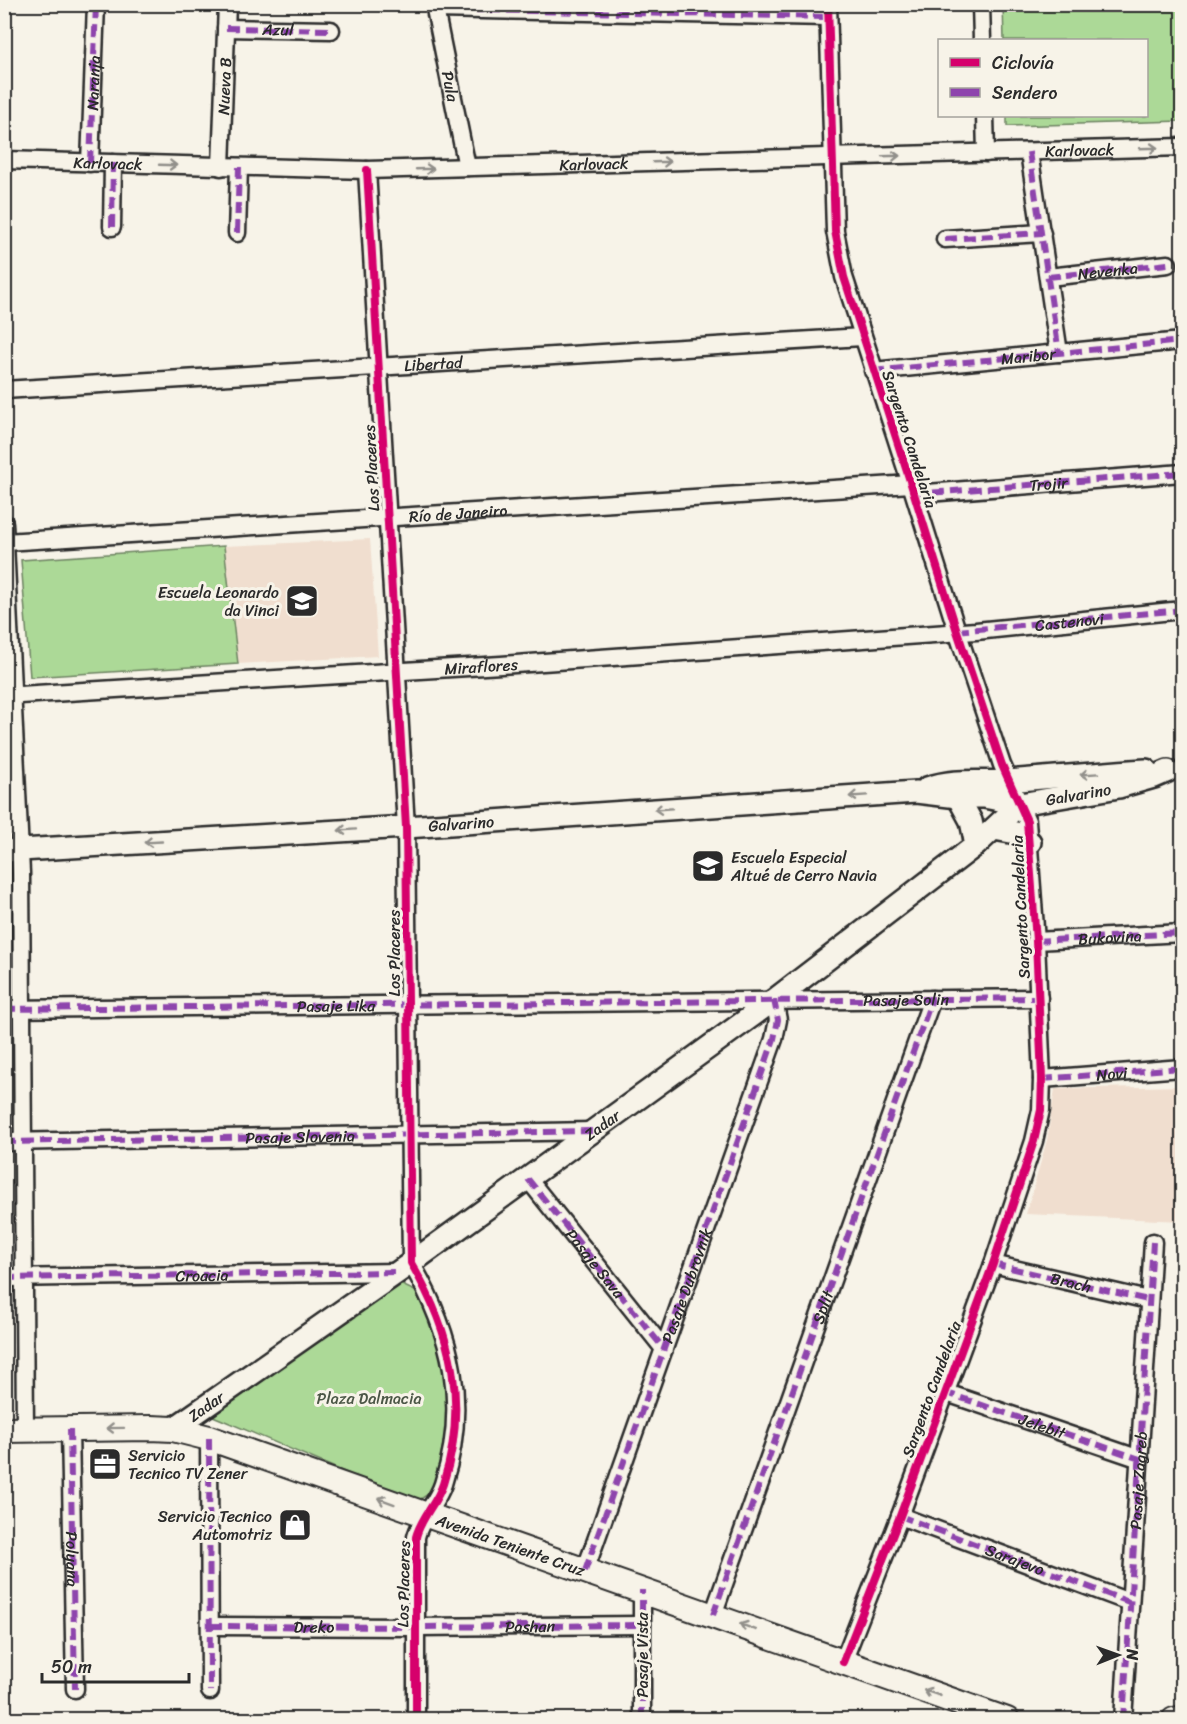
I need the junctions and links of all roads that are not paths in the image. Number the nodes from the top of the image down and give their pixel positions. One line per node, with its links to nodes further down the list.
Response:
1 (96, 4): 15 (street, Naranja)
2 (227, 4): 6 (street, Nueva B)
3 (981, 4): 8 (street)
4 (435, 7): 5 (street); 19 (street, Pula)
5 (828, 11): 13 (street, Sargento Candelaria)
6 (226, 28): 7 (street, Azul); 17 (street, Nueva B)
7 (330, 30)
8 (982, 39)
9 (985, 117): 12 (street)
10 (1182, 147): 11 (street, Karlovack, one-way to 10)
11 (1029, 152): 12 (street, Karlovack); 23 (street)
12 (986, 153): 13 (street, Karlovack, one-way to 12)
13 (833, 158): 19 (street, Karlovack, one-way to 13); 27 (street, Sargento Candelaria)
14 (4, 160): 15 (street, Karlovack)
15 (90, 163): 16 (street, Karlovack)
16 (113, 163): 17 (street, Karlovack, one-way to 17); 21 (street)
17 (221, 167): 18 (street, Karlovack)
18 (239, 167): 20 (street, Karlovack); 22 (street)
19 (467, 168): 20 (street, Karlovack, one-way to 19)
20 (367, 170): 30 (street, Los Placeres)
21 (112, 227)
22 (237, 233)
23 (1041, 233): 24 (street); 26 (street)
24 (945, 239)
25 (1168, 264): 26 (street, Nevenka)
26 (1048, 277): 29 (street)
27 (862, 337): 30 (street, Libertad); 31 (street, Sargento Candelaria)
28 (1182, 341): 29 (street, Maribor)
29 (1059, 353): 31 (street, Maribor)
30 (378, 367): 32 (street, Libertad); 35 (street, Los Placeres)
31 (873, 371): 34 (street, Sargento Candelaria)
32 (4, 390)
33 (1182, 473): 34 (street, Trojir)
34 (913, 489): 35 (street, Río de Janeiro); 39 (street, Sargento Candelaria)
35 (387, 518): 37 (street, Río de Janeiro); 40 (street, Los Placeres)
36 (4, 523): 37 (street)
37 (5, 542): 41 (street)
38 (1182, 610): 39 (street, Castenovi)
39 (957, 631): 40 (street, Miraflores); 43 (street, Sargento Candelaria)
40 (397, 671): 41 (street, Miraflores); 47 (street, Los Placeres)
41 (8, 696): 51 (street)
42 (1175, 770): 43 (street, Galvarino, one-way to 43); 46 (street, Galvarino)
43 (1008, 781): 44 (street, Galvarino); 46 (street, Sargento Candelaria)
44 (916, 792): 45 (street, Galvarino); 47 (street, Galvarino, one-way to 47)
45 (958, 797): 46 (street, Galvarino); 50 (street)
46 (1020, 804): 48 (street, Zadar); 49 (street, Sargento Candelaria)
47 (406, 827): 51 (street, Galvarino, one-way to 51); 57 (street, Los Placeres)
48 (994, 829): 49 (street); 50 (street, Zadar)
49 (1030, 842): 53 (street, Sargento Candelaria)
50 (976, 845): 56 (street, Zadar)
51 (12, 851): 58 (street)
52 (1182, 933): 53 (street, Bukovina)
53 (1036, 941): 54 (street, Sargento Candelaria)
54 (1039, 998): 55 (street, Pasaje Solin); 60 (street, Sargento Candelaria)
55 (932, 999): 56 (street, Pasaje Solin); 84 (street, Split)
56 (774, 1000): 57 (street, Pasaje Lika); 61 (street, Zadar); 72 (street, Pasaje Dubrovnik)
57 (408, 1004): 58 (street, Pasaje Lika); 62 (street, Los Placeres)
58 (13, 1009): 64 (street)
59 (1182, 1068): 60 (street, Novi)
60 (1042, 1079): 67 (street, Sargento Candelaria)
61 (593, 1131): 62 (street, Pasaje Slovenia); 65 (street, Zadar)
62 (409, 1135): 64 (street, Pasaje Slovenia); 68 (street, Los Placeres)
63 (4, 1142): 64 (street, Pasaje Slovenia)
64 (22, 1142): 70 (street)
65 (528, 1179): 68 (street, Zadar); 72 (street, Pasaje Sava)
66 (1153, 1242): 71 (street, Pasaje Zagreb)
67 (993, 1264): 71 (street, Brach); 73 (street, Sargento Candelaria)
68 (406, 1268): 70 (street, Croacia); 75 (street, Zadar); 79 (street, Los Placeres)
69 (4, 1278): 70 (street, Croacia)
70 (24, 1278): 76 (street)
71 (1148, 1300): 78 (street, Pasaje Zagreb)
72 (664, 1349): 81 (street, Pasaje Dubrovnik)
73 (944, 1392): 78 (street, Jelebit); 80 (street, Sargento Candelaria)
74 (70, 1429): 75 (main road, Avenida Teniente Cruz, one-way to 74); 76 (main road, Avenida Teniente Cruz); 89 (street, Polyana)
75 (173, 1429): 77 (main road, Avenida Teniente Cruz)
76 (15, 1430)
77 (209, 1438): 79 (main road, Avenida Teniente Cruz, one-way to 77); 86 (street)
78 (1140, 1459): 83 (street, Pasaje Zagreb)
79 (426, 1516): 81 (main road, Avenida Teniente Cruz); 87 (street, Los Placeres)
80 (900, 1516): 83 (street, Sarajevo); 88 (street, Sargento Candelaria)
81 (585, 1571): 82 (main road, Avenida Teniente Cruz)
82 (642, 1590): 84 (main road, Avenida Teniente Cruz); 85 (street, Pasaje Vista)
83 (1129, 1602): 95 (street, Pasaje Zagreb)
84 (713, 1615): 88 (main road, Avenida Teniente Cruz, one-way to 84)
85 (642, 1625): 87 (street, Pashan); 93 (street, Pasaje Vista)
86 (210, 1626): 87 (street, Dreko); 90 (street)
87 (416, 1627): 92 (street, Los Placeres)
88 (843, 1662): 94 (main road, Avenida Teniente Cruz, one-way to 88)
89 (75, 1689)
90 (210, 1690)
91 (1182, 1718): 96 (main road)
92 (416, 1719)
93 (642, 1719)
94 (1007, 1719)
95 (1124, 1719)
96 (1174, 1719)

